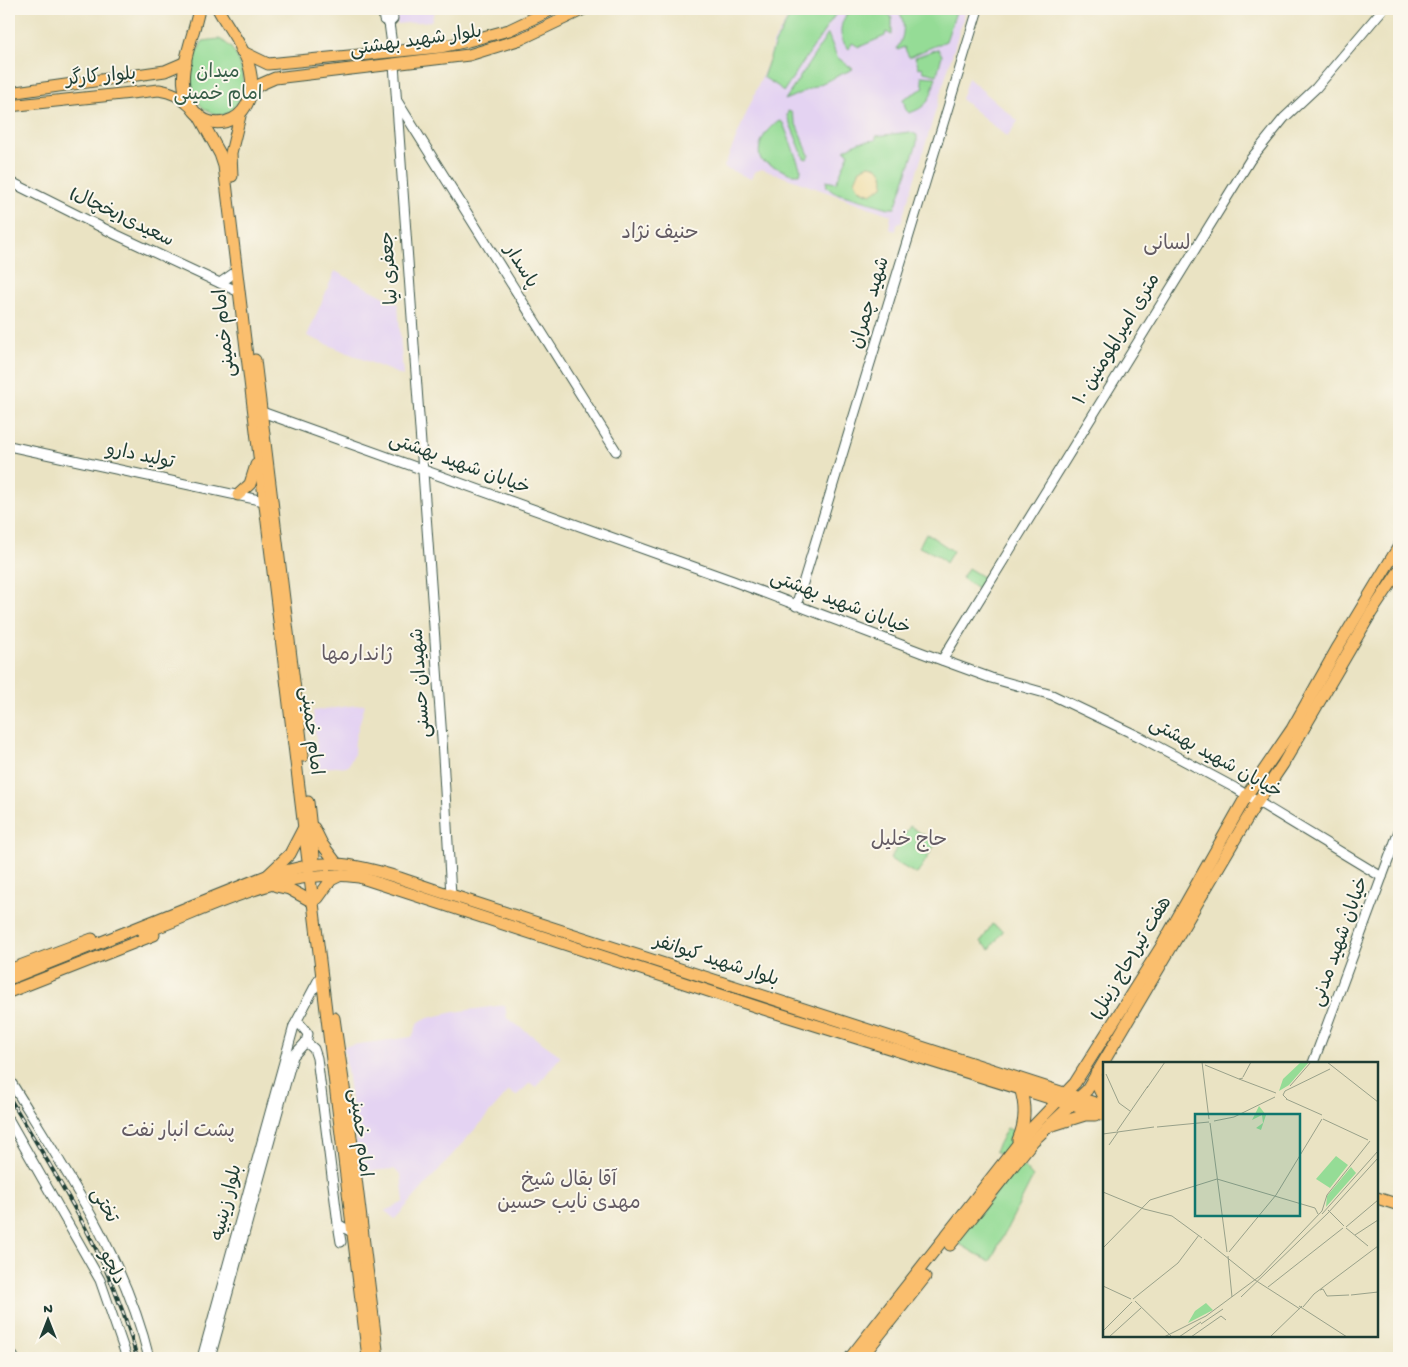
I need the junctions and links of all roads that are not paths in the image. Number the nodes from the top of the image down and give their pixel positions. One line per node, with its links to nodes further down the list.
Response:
1 (199, 9): 13 (main road)
2 (218, 9): 10 (main road)
3 (383, 9): 9 (street)
4 (392, 9): 9 (street)
5 (553, 9): 11 (main road, بلوار شهید بهشتی)
6 (584, 9): 12 (main road, بلوار شهید بهشتی)
7 (978, 9): 39 (street, شهید چمران)
8 (1383, 9): 40 (street, ۱۰ متری امیرالمومنین)
9 (389, 23): 11 (street, جعفری نیا)
10 (241, 51): 14 (main road); 20 (main road)
11 (393, 58): 12 (main road, بلوار شهید بهشتی); 14 (main road, بلوار شهید بهشتی); 16 (main road, بلوار شهید بهشتی); 17 (street, جعفری نیا)
12 (421, 61): 17 (street)
13 (186, 62): 15 (main road, بلوار کارگر); 23 (main road)
14 (268, 64): 16 (main road)
15 (127, 78): 18 (main road); 19 (main road, بلوار کارگر)
16 (272, 79): 20 (main road, بلوار شهید بهشتی)
17 (394, 80): 21 (street, جعفری نیا)
18 (130, 92): 22 (main road, بلوار کارگر); 23 (main road, بلوار کارگر)
19 (9, 93)
20 (250, 93): 24 (main road)
21 (396, 101): 32 (street, پاسدار); 34 (street, جعفری نیا)
22 (9, 106)
23 (195, 111): 24 (main road); 25 (main road, امام خمینی)
24 (240, 116): 25 (main road, امام خمینی)
25 (226, 154): 27 (main road, امام خمینی); 30 (main road, امام خمینی)
26 (9, 181): 28 (street, سعیدی(یخچال))
27 (237, 271): 28 (street); 29 (main road, امام خمینی)
28 (220, 283): 29 (street, سعیدی(یخچال))
29 (240, 292): 30 (main road, امام خمینی)
30 (257, 413): 33 (main road, امام خمینی); 34 (street, خیابان شهید بهشتی); 43 (main road, امام خمینی)
31 (9, 446): 35 (street, تولید دارو)
32 (616, 451)
33 (258, 456): 35 (main road); 36 (main road, امام خمینی)
34 (423, 470): 39 (street, خیابان شهید بهشتی); 49 (street, شهیدان حسنی)
35 (238, 495): 36 (street, تولید دارو)
36 (264, 501): 43 (main road, امام خمینی)
37 (1399, 546): 41 (main road, هفت تیر(حاج زینل))
38 (1399, 571): 42 (main road, هفت تیر(حاج زینل))
39 (796, 606): 40 (street, خیابان شهید بهشتی)
40 (942, 660): 41 (street, خیابان شهید بهشتی)
41 (1247, 795): 42 (street, خیابان شهید بهشتی); 64 (main road, هفت تیر(حاج زینل))
42 (1258, 801): 47 (street, خیابان شهید بهشتی); 61 (main road, هفت تیر(حاج زینل))
43 (307, 825): 45 (main road); 46 (main road, امام خمینی); 48 (main road)
44 (1399, 831): 47 (street, خیابان شهید مدنی)
45 (340, 869): 46 (main road, بلوار شهید کیوانفر); 49 (main road, بلوار شهید کیوانفر); 50 (main road); 51 (main road, بلوار شهید کیوانفر)
46 (312, 872): 48 (main road, بلوار شهید کیوانفر); 50 (main road, امام خمینی)
47 (1382, 877): 60 (street, خیابان شهید مدنی)
48 (269, 880): 50 (main road); 52 (main road)
49 (451, 895): 51 (main road); 64 (main road, بلوار شهید کیوانفر)
50 (315, 899): 55 (main road, امام خمینی); 86 (main road, امام خمینی)
51 (451, 909): 63 (main road, بلوار شهید کیوانفر)
52 (169, 919): 53 (main road); 54 (main road); 57 (main road)
53 (49, 968): 56 (main road); 57 (main road)
54 (9, 970)
55 (321, 975): 58 (street, بلوار زینبیه); 77 (main road, امام خمینی)
56 (9, 979)
57 (9, 990)
58 (294, 1026): 59 (street); 83 (street, بلوار زینبیه)
59 (306, 1042): 76 (street); 84 (street, بلوار زینبیه)
60 (1313, 1062)
61 (1096, 1073): 65 (main road); 66 (main road, هفت تیر(حاج زینل))
62 (9, 1079): 82 (street, تختی)
63 (1020, 1088): 64 (main road, بلوار شهید کیوانفر); 71 (main road)
64 (1063, 1097): 66 (main road, بلوار شهید کیوانفر); 70 (main road, هفت تیر(حاج زینل))
65 (1103, 1097)
66 (1075, 1101): 67 (main road, بلوار شهید کیوانفر); 69 (main road, هفت تیر(حاج زینل))
67 (1103, 1112): 69 (main road)
68 (9, 1120): 81 (street, دلجو)
69 (1049, 1127): 70 (main road, هفت تیر(حاج زینل))
70 (1029, 1138): 71 (main road, هفت تیر(حاج زینل)); 88 (main road, هفت تیر(حاج زینل))
71 (1015, 1148): 87 (main road, هفت تیر(حاج زینل))
72 (1378, 1190): 73 (main road)
73 (1399, 1197)
74 (1378, 1198): 75 (main road)
75 (1399, 1204)
76 (338, 1224): 77 (street); 78 (street)
77 (353, 1233): 85 (main road, امام خمینی)
78 (341, 1242)
79 (9, 1349): 80 (street)
80 (14, 1358)
81 (127, 1358)
82 (149, 1358)
83 (202, 1358)
84 (210, 1358)
85 (368, 1358)
86 (378, 1358)
87 (850, 1358)
88 (861, 1358)

